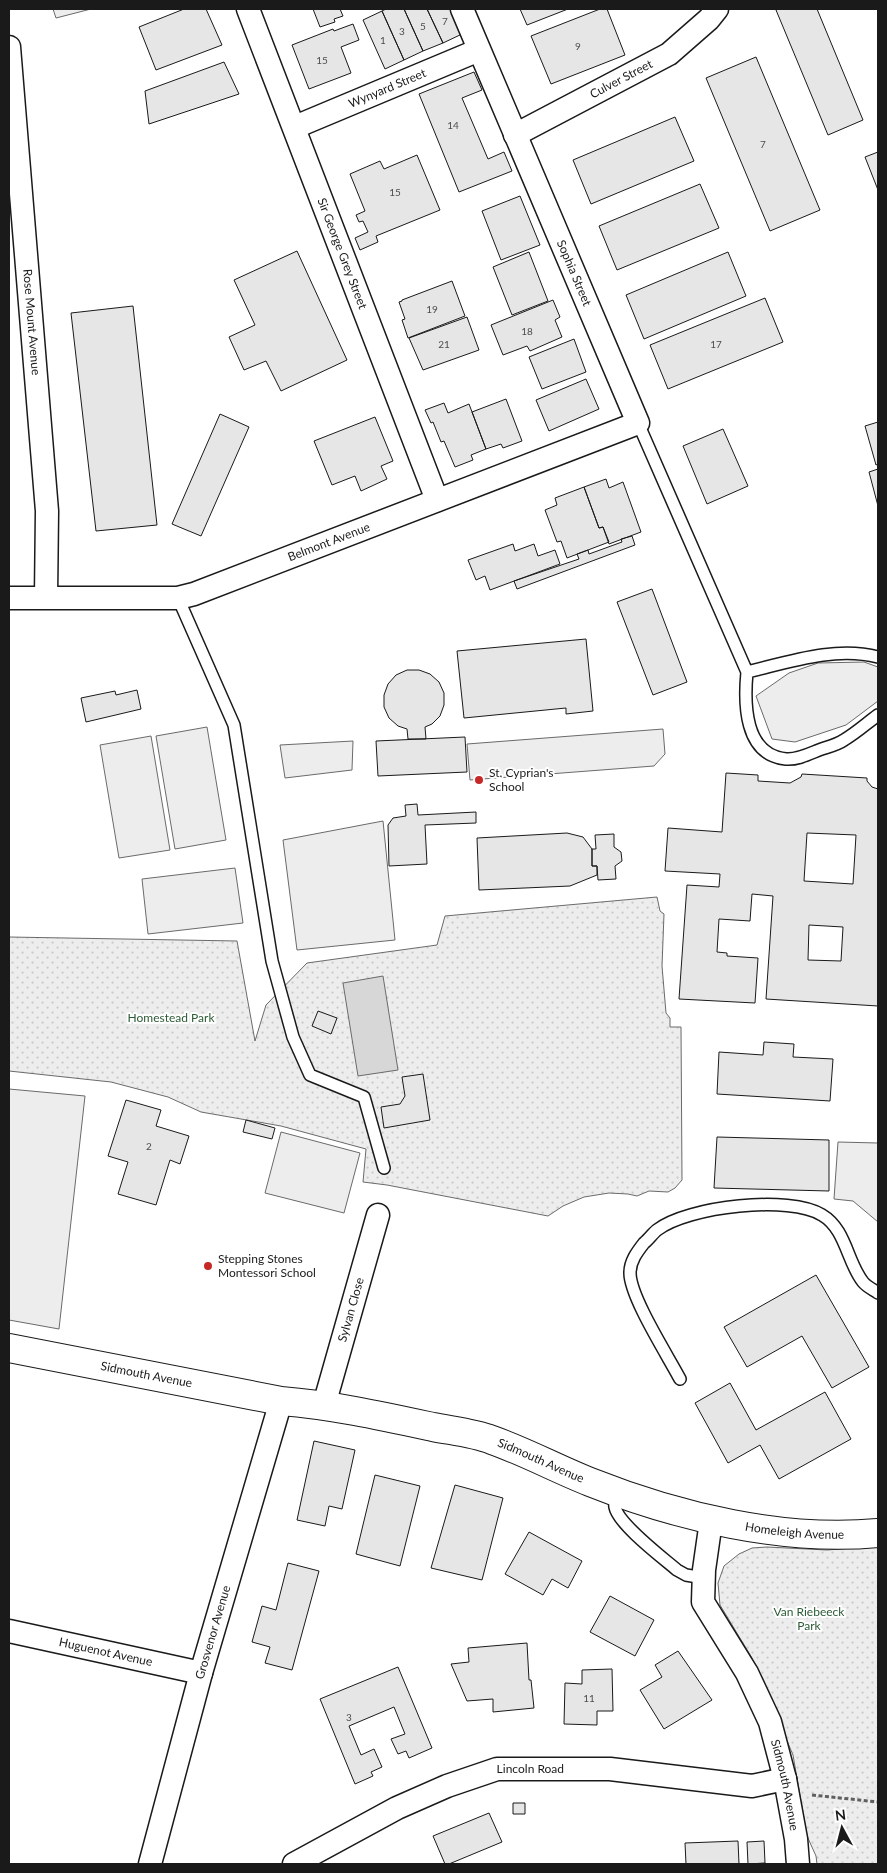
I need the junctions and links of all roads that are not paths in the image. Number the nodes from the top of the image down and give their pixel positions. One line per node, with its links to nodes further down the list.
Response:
1 (248, 9): 6 (street, Sir George Grey Street)
2 (462, 9): 5 (street, Sophia Street)
3 (717, 9): 7 (street, Culver Street)
4 (9, 46): 10 (street, Rose Mount Avenue)
5 (479, 50): 6 (street, Wynyard Street); 7 (street, Sophia Street)
6 (295, 127): 9 (street, Sir George Grey Street)
7 (515, 135): 8 (street, Sophia Street)
8 (638, 423): 9 (street, Belmont Avenue); 14 (lane, Sophia Street)
9 (436, 500): 12 (street, Belmont Avenue)
10 (46, 597): 11 (street, Belmont Avenue); 12 (street, Belmont Avenue)
11 (9, 598)
12 (178, 598): 16 (lane)
13 (878, 657): 14 (lane)
14 (747, 672): 15 (lane)
15 (878, 715)
16 (384, 1168)
17 (378, 1215): 22 (street, Sylvan Close)
18 (878, 1293): 20 (lane)
19 (9, 1348): 21 (street, Sidmouth Avenue)
20 (680, 1379)
21 (280, 1401): 22 (street, Sidmouth Avenue); 28 (street, Grosvenor Avenue)
22 (324, 1405): 23 (street, Sidmouth Avenue)
23 (616, 1491): 24 (street, Sidmouth Avenue); 26 (lane)
24 (710, 1521): 25 (street, Homeleigh Avenue); 26 (street, Sidmouth Avenue)
25 (878, 1533)
26 (704, 1578): 29 (street, Sidmouth Avenue)
27 (9, 1631): 28 (street, Huguenot Avenue)
28 (201, 1673): 31 (street, Grosvenor Avenue)
29 (787, 1788): 30 (street, Lincoln Road); 33 (street, Sidmouth Avenue)
30 (321, 1857): 32 (street, Lincoln Road)
31 (150, 1864)
32 (294, 1864)
33 (798, 1864)

